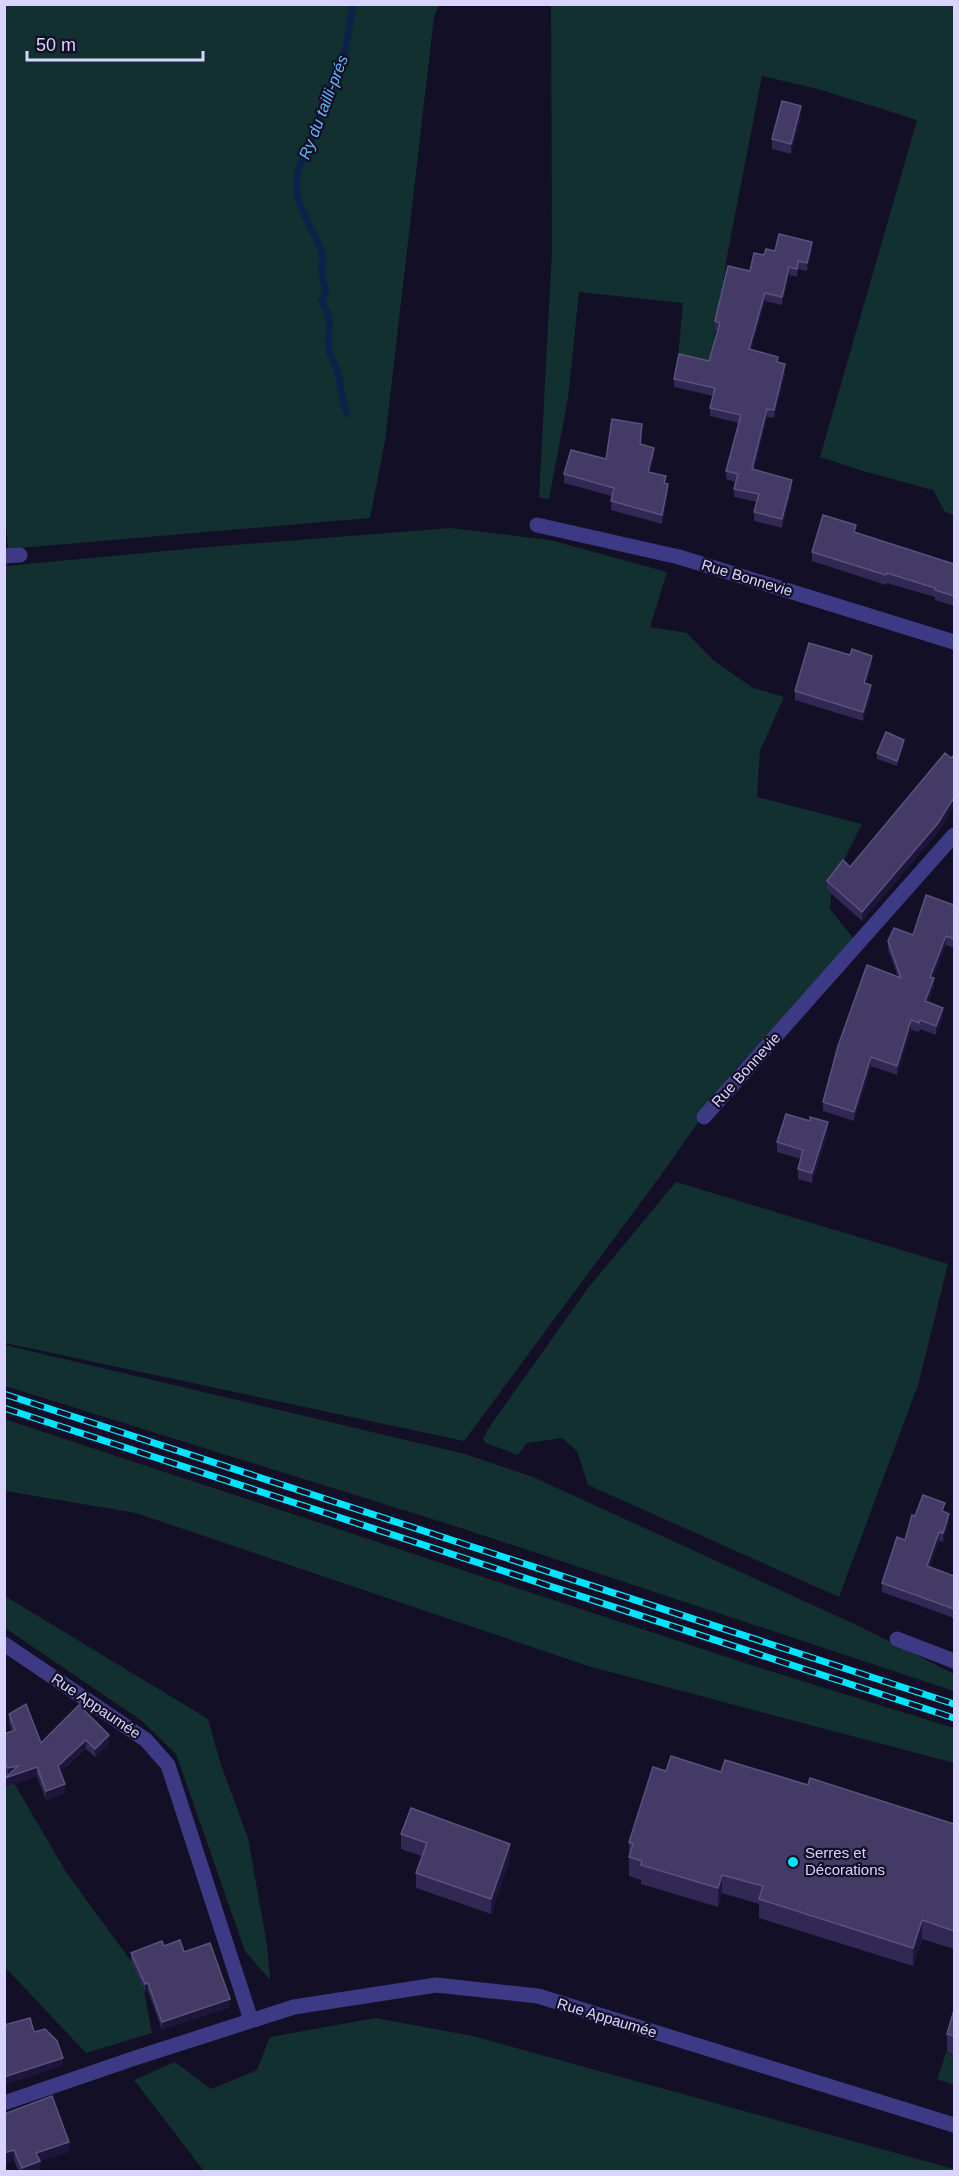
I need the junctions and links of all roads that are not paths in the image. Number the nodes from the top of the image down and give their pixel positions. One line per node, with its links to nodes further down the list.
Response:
1 (537, 525): 2 (street, Rue Bonnevie)
2 (954, 642)
3 (954, 835): 4 (street, Rue Bonnevie)
4 (704, 1117)
5 (897, 1638): 7 (street)
6 (4, 1644): 8 (street, Rue Appaumée)
7 (954, 1661)
8 (251, 2020): 9 (street, Rue Appaumée); 10 (street, Rue Appaumée)
9 (4, 2103)
10 (954, 2125)

